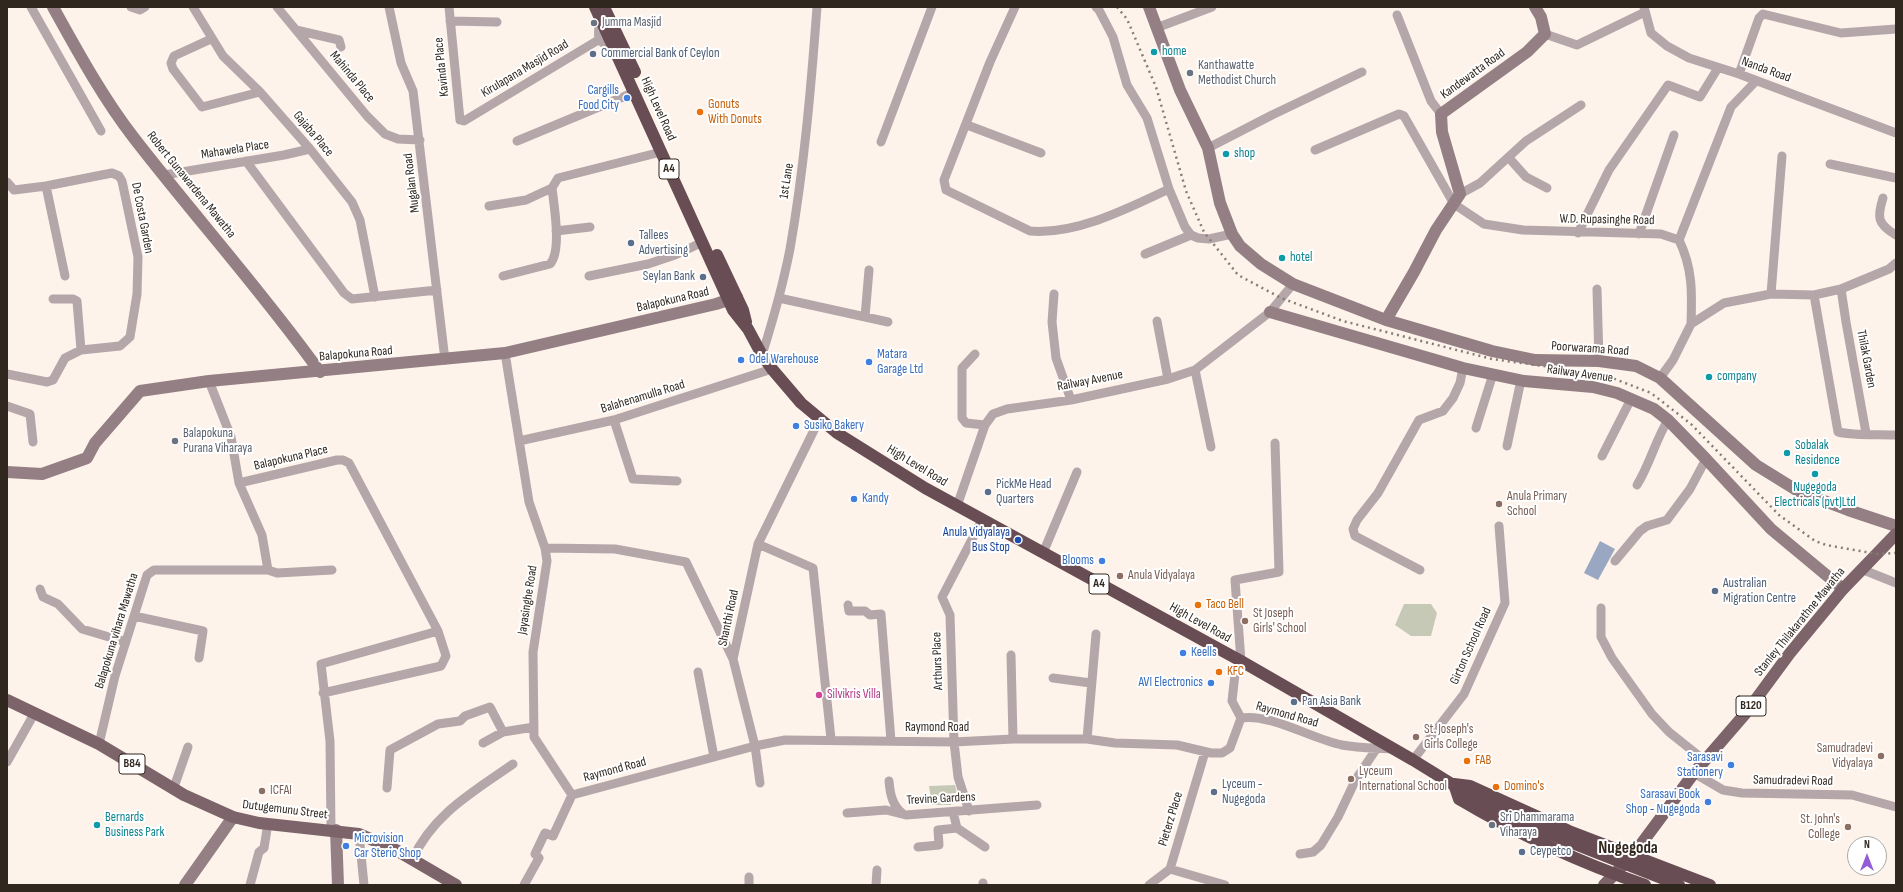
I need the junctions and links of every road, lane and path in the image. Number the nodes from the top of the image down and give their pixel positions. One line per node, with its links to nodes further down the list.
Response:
1 (31, 7): 40 (street)
2 (53, 7): 55 (main road, Robert Gunawardena Mawatha)
3 (131, 7): 4 (street)
4 (145, 7)
5 (193, 7): 26 (street, Gajaba Place)
6 (277, 7): 24 (street, Mahinda Place)
7 (389, 7): 43 (street, Mugalan Road)
8 (449, 7): 20 (street, Kavinda Place)
9 (595, 7): 18 (highway, High Level Road / A4)
10 (818, 7): 89 (street, 1st Lane)
11 (932, 7): 45 (street)
12 (1014, 7): 39 (street)
13 (1096, 7): 61 (street)
14 (1149, 7): 22 (main road, Poorwarama Road)
15 (1212, 7): 22 (street)
16 (1535, 7): 25 (main road)
17 (1644, 10): 25 (street, Nanda Road); 30 (street, Nanda Road)
18 (602, 13): 27 (street); 29 (highway, High Level Road / A4); 88 (highway, High Level Road / A4)
19 (1397, 15): 37 (street)
20 (450, 21): 21 (street); 38 (street, Kavinda Place)
21 (497, 22)
22 (1156, 28): 46 (main road, Poorwarama Road)
23 (1896, 29): 32 (street)
24 (296, 30): 28 (street); 43 (street, Mahinda Place)
25 (1545, 34): 37 (main road, Kandewatta Road)
26 (212, 39): 34 (street, Gajaba Place); 34 (street)
27 (600, 39): 29 (street); 38 (street, Kirulapana Masjid Road)
28 (341, 47)
29 (614, 48): 35 (highway, High Level Road / A4)
30 (1718, 68): 32 (street, Nanda Road); 67 (street)
31 (1362, 72): 46 (street)
32 (1739, 74): 33 (street, Nanda Road)
33 (1756, 81): 41 (street, Nanda Road); 72 (street)
34 (260, 92): 47 (street, Gajaba Place)
35 (635, 92): 44 (street); 49 (highway, High Level Road / A4)
36 (1581, 105): 52 (street)
37 (1440, 114): 63 (main road, Kandewatta Road)
38 (464, 121)
39 (967, 125): 50 (street); 61 (street)
40 (101, 131)
41 (1896, 133)
42 (1674, 135): 69 (street)
43 (420, 140): 83 (street, Mugalan Road)
44 (517, 141)
45 (881, 142)
46 (1208, 148): 68 (main road, Poorwarama Road)
47 (310, 149): 53 (street, Mahawela Place); 87 (street, Gajaba Place)
48 (1315, 150): 63 (street)
49 (661, 152): 59 (street); 73 (highway, High Level Road / A4)
50 (1041, 153)
51 (1782, 156): 85 (street)
52 (1509, 158): 60 (street); 63 (street)
53 (246, 161): 55 (street, Mahawela Place); 87 (street)
54 (1830, 164): 56 (street)
55 (164, 175): 106 (main road, Robert Gunawardena Mawatha)
56 (1896, 178)
57 (7, 182): 58 (street, De Costa Garden)
58 (46, 186): 77 (street); 97 (street, De Costa Garden)
59 (552, 188): 64 (street); 66 (street)
60 (1547, 188)
61 (1170, 189): 70 (street)
62 (1883, 198): 71 (street)
63 (1457, 199): 67 (street, W.D. Rupasinghe Road); 93 (main road)
64 (489, 206)
65 (590, 228): 66 (street)
66 (556, 231): 78 (street)
67 (1578, 233): 69 (street, W.D. Rupasinghe Road)
68 (1232, 234): 70 (street); 80 (main road, Poorwarama Road)
69 (1639, 234): 72 (street, W.D. Rupasinghe Road)
70 (1191, 235): 74 (street)
71 (1896, 235)
72 (1679, 240): 96 (street)
73 (703, 242): 79 (street); 88 (highway, High Level Road / A4)
74 (1145, 254)
75 (1896, 263): 82 (street)
76 (869, 270): 92 (street)
77 (65, 276)
78 (503, 276)
79 (589, 276)
80 (1293, 284): 91 (street, Railway Avenue); 93 (main road, Poorwarama Road)
81 (1597, 289): 102 (street)
82 (1841, 289): 86 (street); 121 (street, Thilak Garden)
83 (437, 290): 87 (street); 101 (street, Mugalan Road)
84 (1054, 294): 114 (street)
85 (1771, 294): 86 (street); 96 (street)
86 (1814, 295): 121 (street)
87 (375, 297)
88 (733, 298): 98 (main road, Balapokuna Road); 100 (highway, High Level Road / A4)
89 (779, 298): 92 (street); 100 (street, 1st Lane)
90 (53, 299): 97 (street)
91 (1270, 312): 103 (main road, Railway Avenue); 105 (street, Railway Avenue)
92 (865, 317): 95 (street)
93 (1386, 320): 102 (main road, Poorwarama Road)
94 (1157, 321): 110 (street)
95 (888, 322)
96 (1691, 324): 109 (street)
97 (81, 350): 107 (street, De Costa Garden)
98 (505, 353): 101 (main road, Balapokuna Road); 123 (street, Jayasinghe Road)
99 (975, 354): 119 (street)
100 (762, 355): 104 (highway, High Level Road / A4)
101 (445, 360): 106 (main road, Balapokuna Road)
102 (1599, 361): 109 (main road, Poorwarama Road)
103 (1463, 368): 108 (main road, Railway Avenue); 146 (street)
104 (772, 369): 116 (street, Balahenamulla Road); 117 (highway, High Level Road / A4)
105 (1195, 370): 110 (street, Railway Avenue); 127 (street)
106 (320, 372): 112 (main road, Balapokuna Road)
107 (7, 374)
108 (1493, 374): 111 (main road, Railway Avenue); 120 (street)
109 (1660, 378): 138 (main road, Poorwarama Road)
110 (1168, 379): 114 (street, Railway Avenue)
111 (1521, 380): 113 (main road, Railway Avenue); 126 (street)
112 (209, 381): 130 (main road, Balapokuna Road); 133 (street)
113 (1631, 399): 118 (main road, Railway Avenue); 128 (street)
114 (1070, 400): 119 (street, Railway Avenue)
115 (7, 406): 124 (street)
116 (614, 420): 123 (street, Balahenamulla Road); 132 (street)
117 (819, 420): 135 (highway, High Level Road / A4); 140 (street, Shanthi Road)
118 (1668, 420): 129 (main road, Railway Avenue); 134 (street)
119 (985, 426): 135 (street, Railway Avenue)
120 (1476, 428)
121 (1866, 433): 122 (street)
122 (1896, 435)
123 (519, 441): 141 (street, Jayasinghe Road)
124 (33, 442)
125 (1275, 443): 160 (street)
126 (1507, 446)
127 (1211, 447)
128 (1602, 456)
129 (1706, 459): 143 (street); 150 (main road, Railway Avenue)
130 (7, 472)
131 (1077, 472): 142 (street)
132 (677, 481)
133 (239, 483): 144 (street, Balapokuna Place); 154 (street, Balapokuna Place)
134 (1637, 485)
135 (957, 506): 136 (highway, High Level Road / A4)
136 (982, 520): 142 (highway, High Level Road / A4); 174 (street, Arthurs Place)
137 (1499, 526): 183 (street, Girton School Road)
138 (1896, 526)
139 (1896, 534): 147 (main road, Stanley Thilakarathne Mawatha / B120)
140 (758, 544): 159 (street, Shanthi Road); 170 (street)
141 (545, 548): 159 (street, Shanthi Road); 168 (street, Jayasinghe Road)
142 (1043, 553): 160 (highway, High Level Road / A4)
143 (1615, 561)
144 (268, 570): 145 (street); 153 (street, Balapokuna vihara Mawatha)
145 (332, 570)
146 (1420, 570)
147 (1861, 570): 148 (street); 150 (main road, Stanley Thilakarathne Mawatha / B120)
148 (1896, 583)
149 (40, 589): 156 (street)
150 (1843, 589): 184 (main road, Stanley Thilakarathne Mawatha / B120)
151 (848, 605): 173 (street)
152 (1601, 608): 184 (street)
153 (134, 616): 156 (street, Balapokuna vihara Mawatha); 158 (street)
154 (438, 631): 164 (street); 164 (street, Balapokuna Place)
155 (1096, 634): 163 (street)
156 (126, 642): 176 (street, Balapokuna vihara Mawatha)
157 (1011, 655): 171 (street)
158 (200, 658)
159 (733, 659): 178 (street)
160 (1241, 661): 167 (street); 180 (highway, High Level Road / A4)
161 (698, 672): 182 (street)
162 (1053, 678): 163 (street)
163 (1091, 683): 172 (street)
164 (323, 693): 203 (street)
165 (7, 700): 166 (main road, Dutugemunu Street / B84)
166 (34, 714): 176 (main road, Dutugemunu Street / B84); 185 (street)
167 (1241, 718): 179 (street, Raymond Road); 181 (street, Raymond Road)
168 (534, 727): 169 (street); 193 (street, Jayasinghe Road)
169 (503, 732): 175 (street); 191 (street)
170 (831, 739): 173 (street, Raymond Road); 178 (street, Raymond Road)
171 (1013, 739): 172 (street, Raymond Road); 174 (street, Raymond Road)
172 (1087, 739): 181 (street, Raymond Road)
173 (891, 741): 174 (street, Raymond Road)
174 (954, 742): 196 (street, Arthurs Place)
175 (483, 743)
176 (99, 744): 192 (main road, Dutugemunu Street / B84)
177 (188, 746): 192 (street)
178 (755, 746): 182 (street, Raymond Road); 189 (street)
179 (1377, 748): 180 (street, Raymond Road); 209 (street)
180 (1393, 749): 183 (highway, High Level Road / A4)
181 (1205, 752): 212 (street, Pieterz Place)
182 (714, 757): 193 (street, Raymond Road)
183 (1413, 760): 190 (highway, High Level Road / A4)
184 (1704, 760): 187 (main road, Stanley Thilakarathne Mawatha / B120)
185 (7, 762)
186 (513, 764): 211 (street)
187 (1694, 773): 195 (street, Samudradevi Road); 210 (main road, Stanley Thilakarathne Mawatha / B120)
188 (888, 781): 199 (street)
189 (760, 783)
190 (1454, 784): 204 (highway, A4); 208 (highway); 227 (highway, High Level Road / A4, bridge)
191 (387, 788)
192 (173, 790): 200 (main road, Dutugemunu Street / B84)
193 (572, 795): 221 (street, Raymond Road)
194 (1037, 805): 196 (street, Trevine Gardens)
195 (1896, 807)
196 (969, 811): 197 (street, Trevine Gardens)
197 (953, 812): 199 (street, Trevine Gardens); 202 (street)
198 (847, 813): 199 (street, Trevine Gardens)
199 (905, 815)
200 (233, 818): 201 (main road, Dutugemunu Street / B84); 216 (main road)
201 (268, 823): 203 (main road, Dutugemunu Street / B84); 217 (street)
202 (957, 828): 206 (street); 207 (street)
203 (334, 830): 205 (main road, Dutugemunu Street / B84); 218 (main road)
204 (1569, 831): 208 (highway); 210 (highway, A4)
205 (359, 834): 211 (main road, Dutugemunu Street / B84); 219 (street)
206 (985, 847)
207 (918, 848)
208 (1560, 851): 215 (highway)
209 (1300, 854)
210 (1634, 855): 213 (highway, A4); 215 (main road, Stanley Thilakarathne Mawatha / B120)
211 (412, 860): 220 (main road, Dutugemunu Street / B84)
212 (1170, 869): 223 (street); 224 (street)
213 (1670, 869): 226 (highway); 228 (highway, A4)
214 (877, 870): 222 (street)
215 (1610, 880): 225 (highway)
216 (185, 885)
217 (250, 885)
218 (338, 885)
219 (364, 885)
220 (456, 885)
221 (524, 885)
222 (876, 885)
223 (1149, 885)
224 (1225, 885)
225 (1645, 885)
226 (1664, 885)
227 (1679, 885)
228 (1710, 885)

